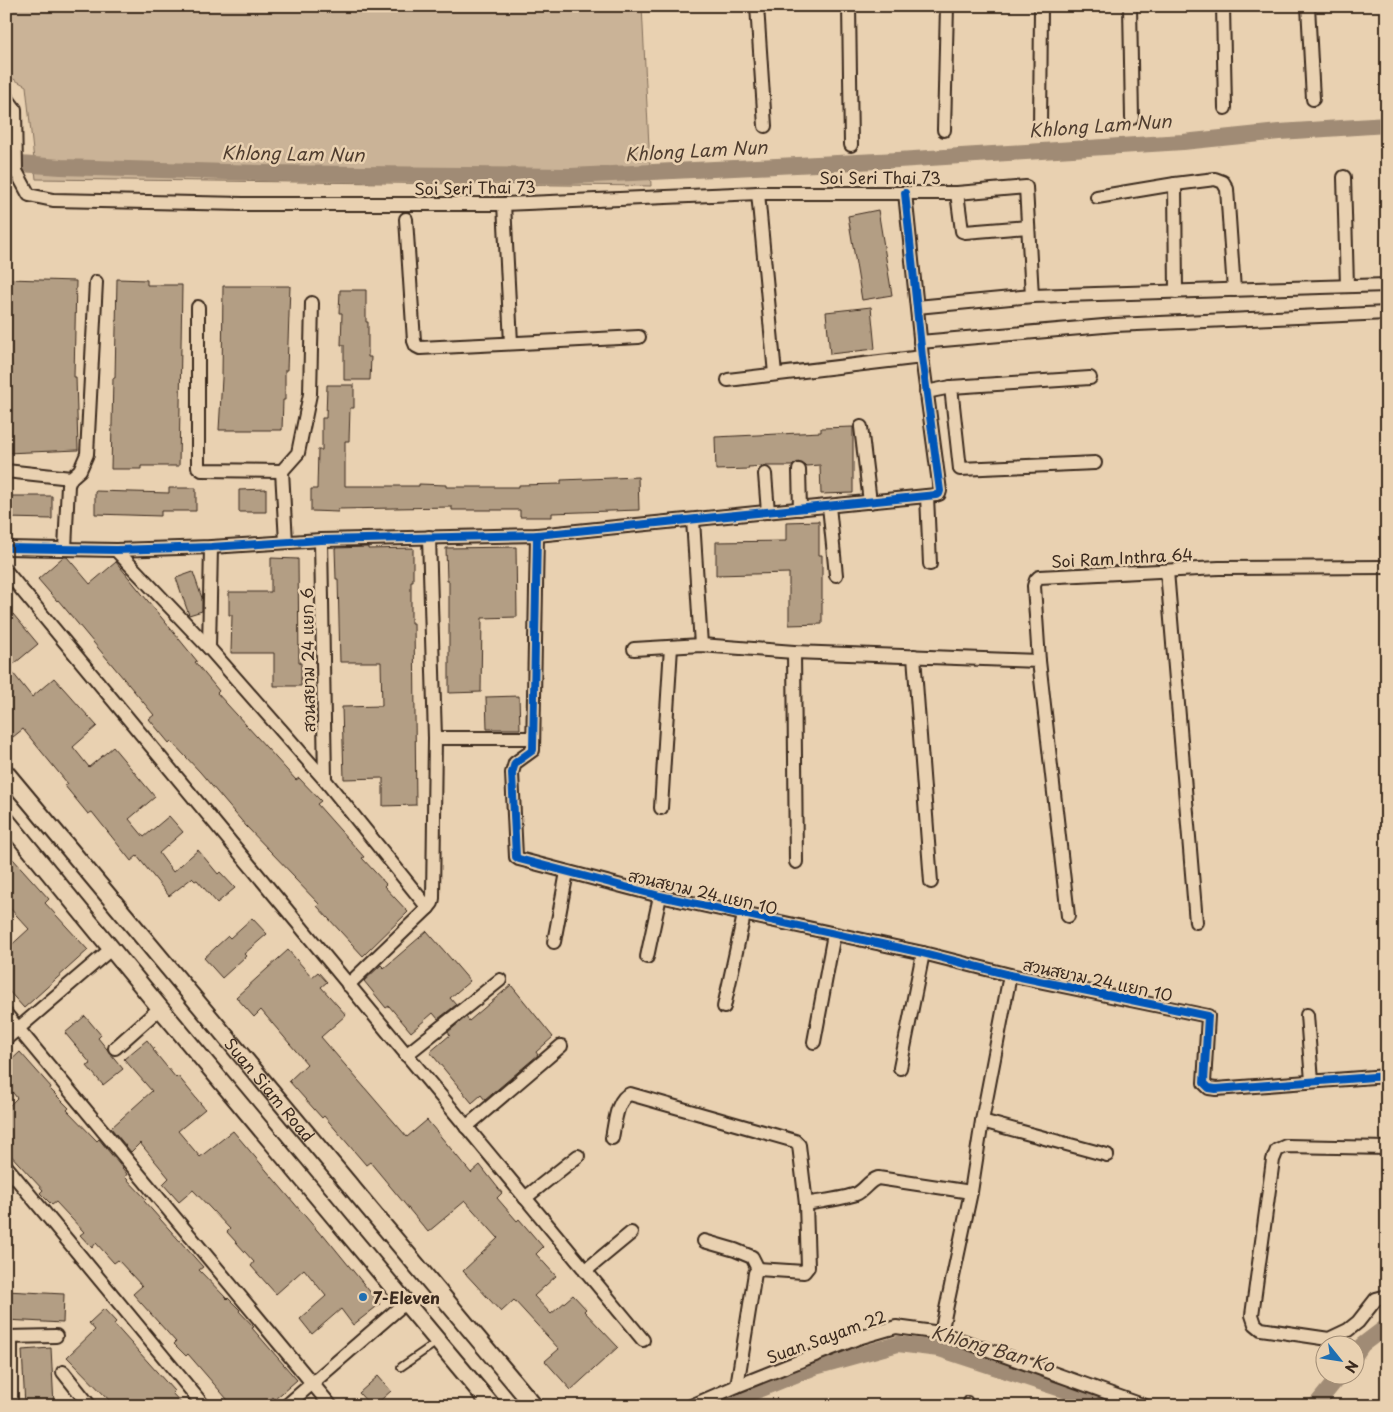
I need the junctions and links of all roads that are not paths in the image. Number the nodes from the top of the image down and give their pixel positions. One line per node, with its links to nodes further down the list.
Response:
1 (757, 6): 12 (street)
2 (849, 6): 15 (street)
3 (947, 6): 13 (street)
4 (1041, 6): 14 (street)
5 (1130, 6): 11 (street)
6 (1222, 6): 10 (street)
7 (1308, 6): 9 (street)
8 (6, 97): 22 (street, Soi Seri Thai 73)
9 (1313, 99)
10 (1225, 108)
11 (1132, 118)
12 (765, 126)
13 (944, 130)
14 (1040, 130)
15 (851, 145)
16 (1344, 177): 27 (street)
17 (1175, 184): 21 (street); 28 (street); 29 (street)
18 (758, 192): 20 (street, Soi Seri Thai 73); 22 (street, Soi Seri Thai 73); 39 (street)
19 (957, 193): 20 (street, Soi Seri Thai 73); 24 (street); 24 (street, Soi Seri Thai 73)
20 (905, 194): 33 (street)
21 (1097, 197)
22 (504, 204): 37 (street)
23 (406, 219): 37 (street)
24 (1028, 227): 30 (street)
25 (96, 282): 50 (street)
26 (1387, 285): 27 (street)
27 (1347, 286): 28 (street)
28 (1234, 290): 29 (street)
29 (1176, 292): 30 (street)
30 (1032, 296): 33 (street)
31 (312, 303): 48 (street)
32 (198, 307): 48 (street)
33 (917, 307): 36 (street)
34 (1387, 313): 36 (street)
35 (639, 337): 37 (street)
36 (920, 342): 38 (street)
37 (511, 343)
38 (922, 358): 39 (street); 43 (street)
39 (775, 374): 41 (street)
40 (1090, 378): 42 (street)
41 (728, 380)
42 (951, 387): 43 (street); 45 (street)
43 (926, 392): 51 (street)
44 (861, 427): 52 (street)
45 (1096, 463)
46 (799, 470): 54 (street)
47 (6, 471): 50 (street)
48 (282, 471): 60 (street)
49 (765, 474): 55 (street)
50 (71, 478): 63 (street)
51 (927, 496): 52 (street); 65 (street)
52 (870, 502): 53 (street)
53 (829, 506): 54 (street); 69 (street)
54 (800, 509): 55 (street)
55 (768, 512): 56 (street)
56 (693, 520): 57 (street); 70 (street)
57 (537, 536): 58 (street); 78 (street, สวนสยาม 24 แยก 10)
58 (429, 537): 59 (street); 77 (street)
59 (320, 540): 60 (street); 79 (street, สวนสยาม 24 แยก 6)
60 (286, 542): 61 (street)
61 (211, 547): 64 (street); 72 (street)
62 (6, 548): 63 (street)
63 (65, 549): 64 (street)
64 (116, 550): 72 (street)
65 (930, 564)
66 (1387, 567): 68 (street, Soi Ram Inthra 64)
67 (6, 571): 98 (street)
68 (1166, 571): 76 (street, Soi Ram Inthra 64); 90 (street)
69 (836, 575)
70 (701, 645): 71 (street); 74 (street)
71 (671, 647): 73 (street); 81 (street)
72 (209, 648): 79 (street)
73 (634, 649)
74 (794, 652): 75 (street); 83 (street)
75 (914, 656): 76 (street); 85 (street)
76 (1039, 661): 89 (street)
77 (435, 738): 78 (street); 87 (street)
78 (533, 738): 84 (street, สวนสยาม 24 แยก 10)
79 (325, 780): 87 (street)
80 (9, 782): 143 (street, Suan Siam Road)
81 (661, 808)
82 (6, 820): 93 (street, Suan Siam Road)
83 (796, 862)
84 (567, 872): 86 (street, สวนสยาม 24 แยก 10); 92 (street)
85 (931, 882)
86 (660, 896): 88 (street, สวนสยาม 24 แยก 10); 95 (street)
87 (428, 908): 98 (street)
88 (744, 915): 91 (street, สวนสยาม 24 แยก 10); 99 (street)
89 (1068, 916)
90 (1196, 922)
91 (834, 934): 94 (street, สวนสยาม 24 แยก 10); 105 (street)
92 (554, 942)
93 (111, 949): 100 (street, Suan Siam Road); 103 (street)
94 (923, 953): 96 (street, สวนสยาม 24 แยก 10); 109 (street)
95 (647, 957)
96 (1010, 975): 111 (street, สวนสยาม 24 แยก 10); 112 (street)
97 (500, 980): 108 (street)
98 (348, 985): 108 (street)
99 (724, 1007)
100 (160, 1008): 107 (street); 127 (street, Suan Siam Road)
101 (6, 1014): 103 (street)
102 (1307, 1015): 111 (street)
103 (19, 1028): 104 (street); 135 (street)
104 (6, 1039)
105 (814, 1042)
106 (561, 1046): 113 (street)
107 (115, 1048)
108 (406, 1055): 113 (street)
109 (900, 1068)
110 (1387, 1076): 111 (street)
111 (1312, 1081)
112 (982, 1121): 116 (street); 119 (street)
113 (466, 1127): 120 (street)
114 (612, 1138): 121 (street)
115 (1387, 1148): 126 (street)
116 (1107, 1155)
117 (578, 1156): 120 (street)
118 (6, 1166): 139 (street)
119 (971, 1192): 121 (street); 128 (street)
120 (525, 1198): 125 (street)
121 (806, 1204): 124 (street)
122 (631, 1233): 125 (street)
123 (704, 1241): 124 (street)
124 (758, 1269): 136 (street)
125 (585, 1271): 131 (street)
126 (1387, 1296)
127 (406, 1302): 132 (street, Suan Siam Road); 135 (street)
128 (941, 1333): 136 (street, Suan Sayam 22); 145 (street, Suan Sayam 22)
129 (56, 1336): 130 (street)
130 (9, 1337): 137 (street)
131 (643, 1340)
132 (438, 1341): 133 (lane); 142 (street, Suan Siam Road)
133 (402, 1367)
134 (63, 1372): 138 (street)
135 (313, 1383): 140 (street); 141 (street)
136 (736, 1386): 144 (street, Suan Sayam 22)
137 (12, 1406)
138 (90, 1406)
139 (204, 1406)
140 (286, 1406)
141 (331, 1406)
142 (492, 1406)
143 (534, 1406)
144 (691, 1406)
145 (1145, 1406)

